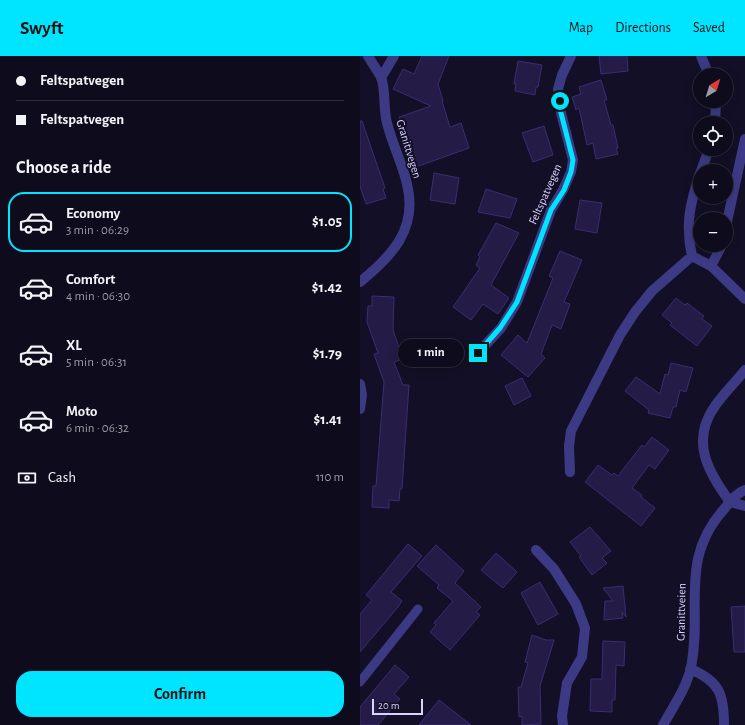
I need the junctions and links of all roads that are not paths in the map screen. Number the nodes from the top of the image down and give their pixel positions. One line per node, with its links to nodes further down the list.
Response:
1 (368, 56): 6 (street, Granittvegen)
2 (394, 56): 6 (street)
3 (570, 56): 15 (street, Feltspatvegen)
4 (702, 56): 5 (street)
5 (706, 68)
6 (381, 78): 13 (street, Granittvegen)
7 (745, 139): 9 (street)
8 (693, 195): 11 (street)
9 (729, 212)
10 (719, 252): 12 (street)
11 (692, 256): 12 (street); 19 (street)
12 (712, 266): 14 (street)
13 (360, 282)
14 (745, 299)
15 (478, 353)
16 (745, 370): 21 (street)
17 (360, 384): 18 (street)
18 (360, 409)
19 (570, 472)
20 (745, 490): 21 (street, Granittveien)
21 (730, 502): 22 (street); 25 (street, Granittveien)
22 (745, 506)
23 (536, 550): 27 (street)
24 (418, 609): 26 (lane)
25 (690, 669): 28 (street, Granittveien); 29 (street)
26 (360, 682)
27 (563, 725)
28 (663, 725)
29 (724, 725)

